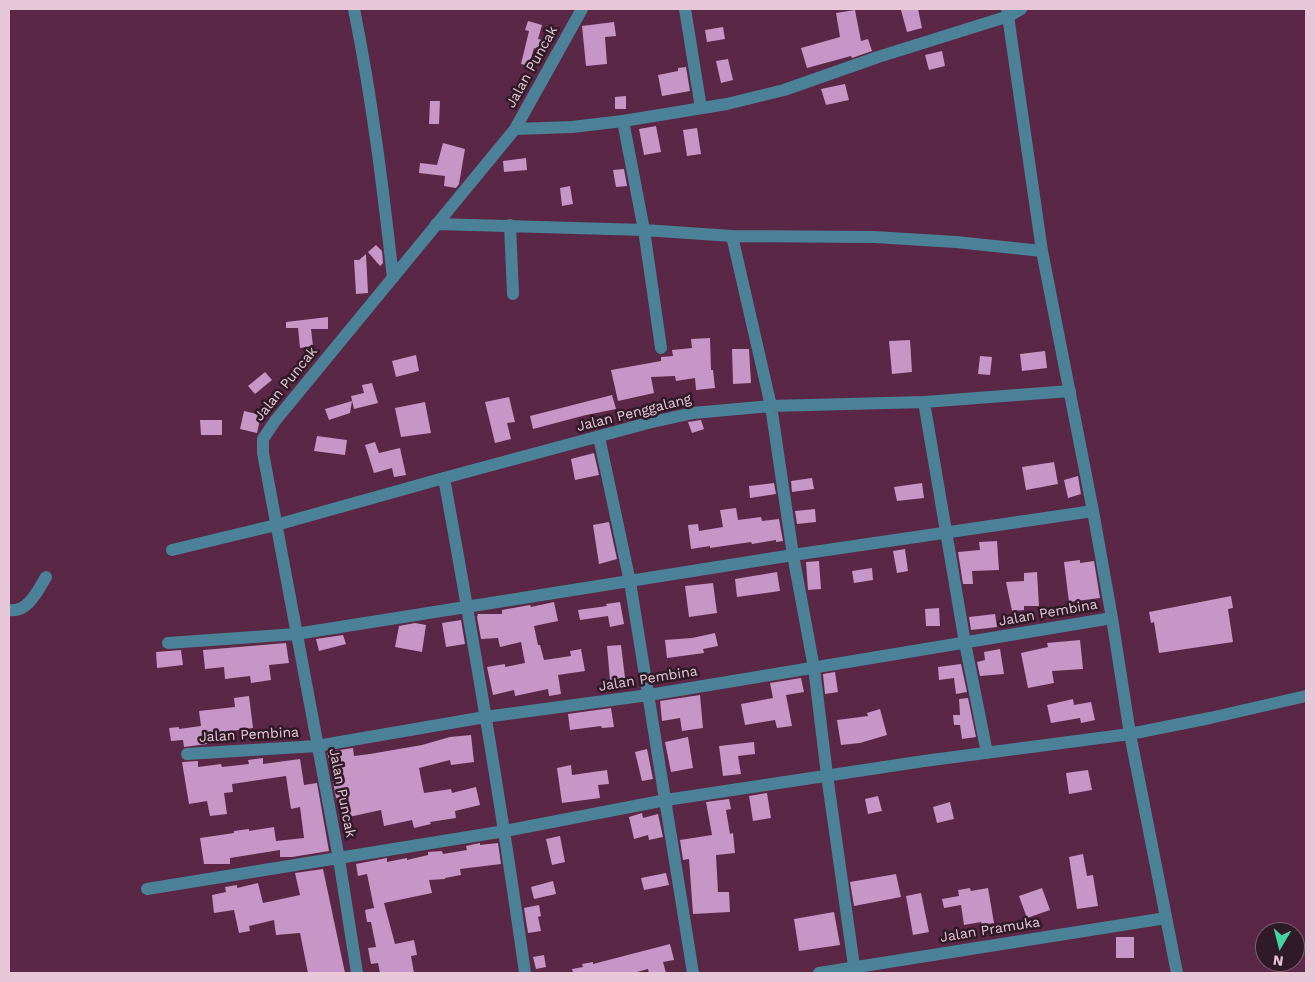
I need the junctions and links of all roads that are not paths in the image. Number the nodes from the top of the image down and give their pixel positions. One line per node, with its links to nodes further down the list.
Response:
1 (354, 9): 14 (street)
2 (582, 9): 8 (street, Jalan Puncak)
3 (685, 9): 6 (street)
4 (1021, 9): 5 (street)
5 (1008, 12): 6 (street); 13 (street)
6 (702, 108): 7 (street)
7 (623, 121): 8 (street); 11 (street)
8 (515, 129): 9 (street, Jalan Puncak)
9 (436, 224): 10 (street); 14 (street, Jalan Puncak)
10 (510, 226): 11 (street); 15 (street)
11 (644, 230): 12 (street); 16 (street)
12 (732, 236): 13 (street); 19 (street)
13 (1042, 251): 17 (street)
14 (393, 278): 23 (street, Jalan Puncak)
15 (514, 294)
16 (661, 348)
17 (1070, 391): 18 (street, Jalan Penggalang); 22 (street)
18 (924, 402): 19 (street, Jalan Penggalang); 24 (street)
19 (771, 406): 20 (street, Jalan Penggalang); 26 (street)
20 (599, 437): 21 (street, Jalan Penggalang); 28 (street)
21 (444, 478): 23 (street, Jalan Penggalang); 29 (street)
22 (1093, 511): 24 (street); 31 (street)
23 (276, 525): 25 (street, Jalan Penggalang); 32 (street, Jalan Puncak)
24 (947, 533): 26 (street); 34 (street)
25 (172, 550)
26 (793, 555): 28 (street); 35 (street)
27 (46, 576): 30 (street)
28 (630, 582): 29 (street); 36 (street)
29 (467, 607): 32 (street); 38 (street)
30 (9, 610)
31 (1112, 618): 34 (street, Jalan Pembina); 39 (street)
32 (296, 634): 33 (street); 40 (street, Jalan Puncak)
33 (168, 643)
34 (965, 643): 35 (street, Jalan Pembina); 41 (street)
35 (814, 668): 36 (street, Jalan Pembina); 43 (street)
36 (649, 695): 38 (street, Jalan Pembina); 44 (street)
37 (1306, 696): 39 (street)
38 (485, 717): 40 (street, Jalan Pembina); 45 (street)
39 (1130, 734): 41 (street); 48 (street)
40 (318, 746): 42 (street, Jalan Pembina); 46 (street, Jalan Puncak)
41 (987, 752): 43 (street)
42 (187, 754)
43 (827, 775): 44 (street); 49 (street)
44 (666, 800): 45 (street); 52 (street)
45 (505, 831): 46 (street); 51 (street)
46 (339, 859): 47 (street); 50 (street, Jalan Puncak)
47 (147, 889)
48 (1166, 918): 49 (street, Jalan Pramuka); 54 (street)
49 (854, 966): 53 (street, Jalan Pramuka)
50 (357, 973)
51 (525, 973)
52 (693, 973)
53 (819, 973)
54 (1176, 973)

